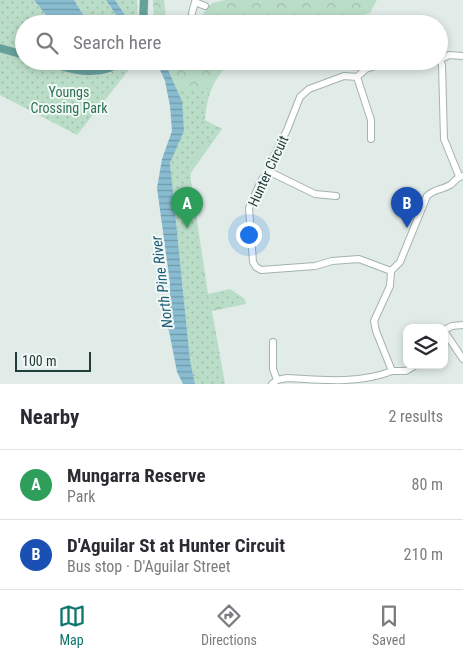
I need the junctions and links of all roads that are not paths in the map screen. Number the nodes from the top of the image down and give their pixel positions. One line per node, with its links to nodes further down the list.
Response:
1 (144, 0): 5 (main road)
2 (195, 1): 3 (street); 4 (street)
3 (205, 6)
4 (192, 13)
5 (143, 15)
6 (0, 48): 7 (main road)
7 (15, 52)
8 (448, 55): 9 (street)
9 (463, 56)
10 (82, 70): 11 (main road)
11 (100, 70)
12 (365, 70): 14 (street, Hunter Circuit)
13 (442, 70): 17 (street)
14 (357, 77): 15 (street); 16 (street, Hunter Circuit)
15 (371, 139)
16 (270, 172): 18 (street); 19 (street, Hunter Circuit)
17 (461, 176): 19 (street)
18 (336, 196)
19 (391, 271): 26 (street)
20 (463, 325): 21 (street)
21 (448, 328)
22 (448, 337): 24 (street)
23 (274, 342): 27 (street)
24 (463, 359)
25 (409, 369): 26 (street)
26 (392, 371): 28 (street)
27 (274, 382): 28 (street)
28 (337, 382)

